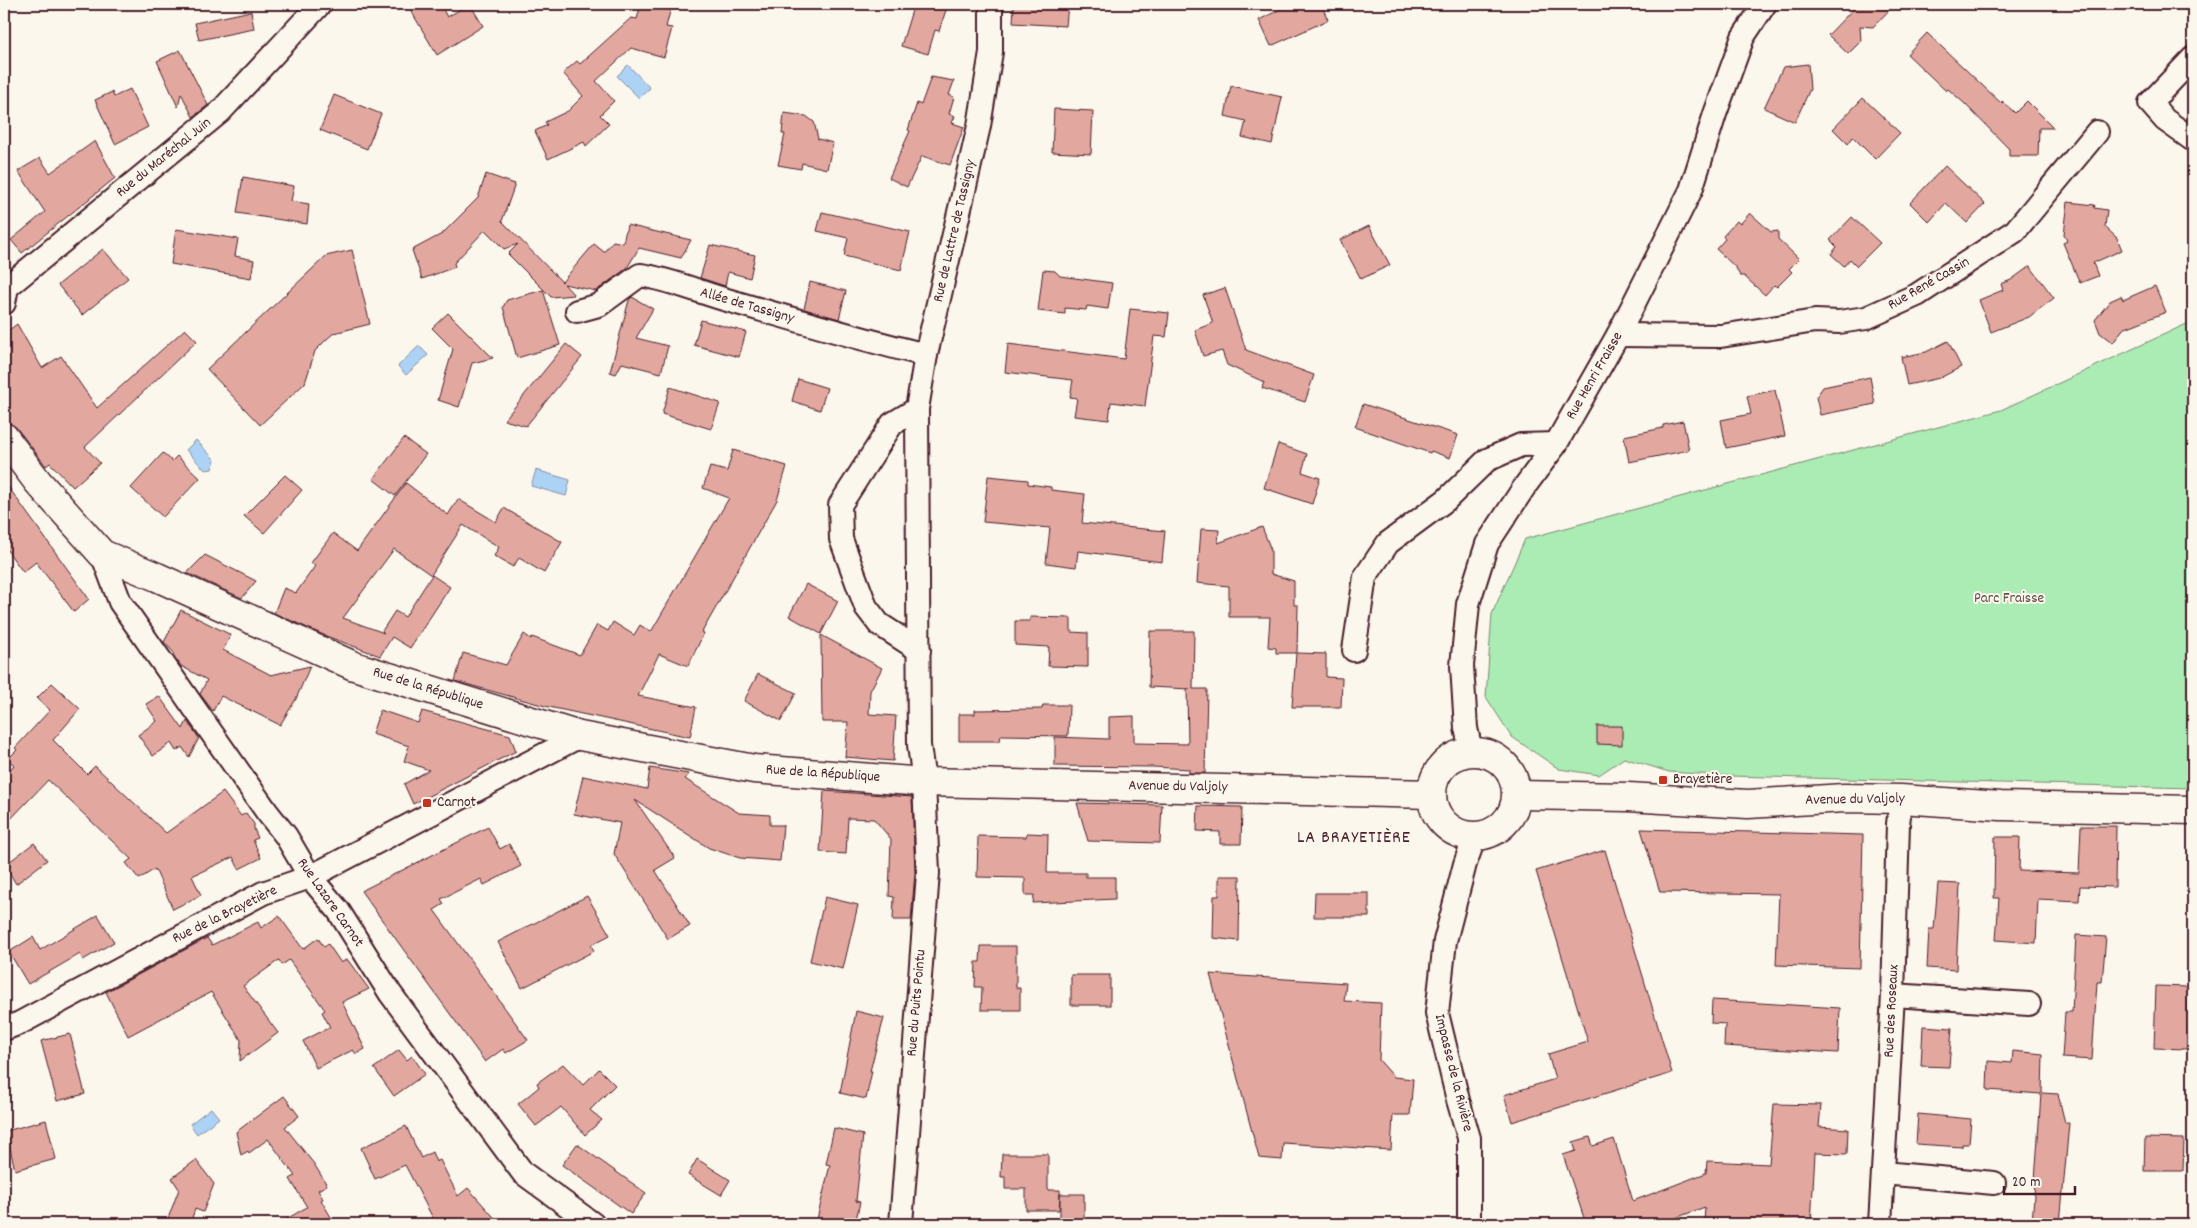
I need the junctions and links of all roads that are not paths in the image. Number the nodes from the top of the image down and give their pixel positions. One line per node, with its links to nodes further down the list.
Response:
1 (320, 4): 7 (street, Rue du Maréchal Juin)
2 (991, 4): 10 (street, Rue de Lattre de Tassigny)
3 (1765, 4): 9 (street, Rue Henri Fraisse)
4 (2193, 58): 6 (street)
5 (2097, 132): 9 (street, Rue René Cassin)
6 (2193, 140)
7 (5, 291)
8 (577, 311): 10 (street, Allée de Tassigny)
9 (1618, 335): 13 (street, Rue Henri Fraisse)
10 (926, 355): 11 (street, Rue de Lattre de Tassigny)
11 (916, 409): 15 (street, Rue de Lattre de Tassigny); 15 (street)
12 (4, 437): 14 (main road, Rue de la République)
13 (1556, 444): 16 (street); 18 (street, Rue Henri Fraisse)
14 (102, 554): 17 (main road, Rue de la République); 25 (street, Rue Lazare Carnot)
15 (919, 650): 19 (street, Rue de Lattre de Tassigny)
16 (1354, 650)
17 (580, 736): 19 (main road, Rue de la République); 25 (street, Rue de la Brayetière)
18 (1471, 752): 20 (main road); 21 (main road)
19 (924, 782): 20 (main road, Avenue du Valjoly); 32 (street, Rue du Puits Pointu)
20 (1432, 794): 24 (main road)
21 (1517, 796): 22 (main road, Avenue du Valjoly); 24 (main road)
22 (1901, 799): 23 (main road, Avenue du Valjoly); 26 (street, Rue des Roseaux)
23 (2193, 810)
24 (1474, 836): 33 (street, Impasse de la Rivière)
25 (310, 877): 28 (street, Rue de la Brayetière); 31 (street, Rue Lazare Carnot)
26 (1893, 995): 27 (street); 29 (street, Rue des Roseaux)
27 (2029, 1004)
28 (4, 1029)
29 (1883, 1173): 30 (street); 34 (street, Rue des Roseaux)
30 (1994, 1183)
31 (593, 1224)
32 (901, 1224)
33 (1468, 1224)
34 (1880, 1224)

